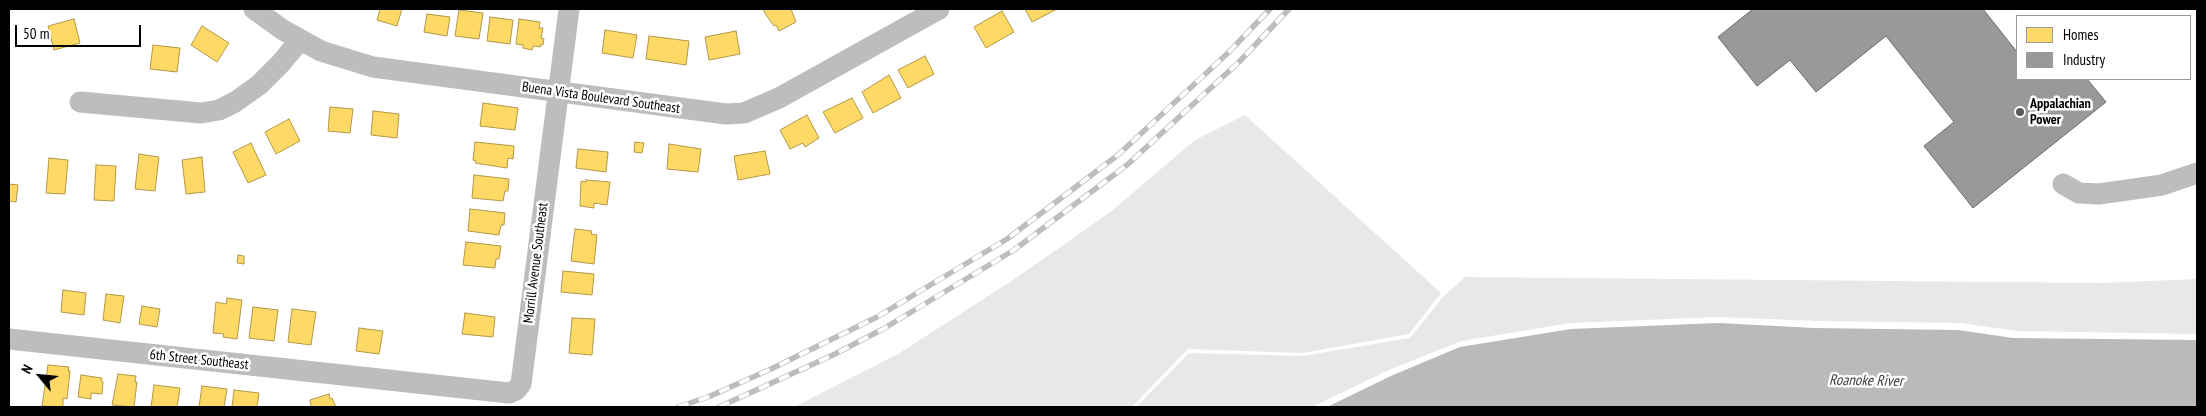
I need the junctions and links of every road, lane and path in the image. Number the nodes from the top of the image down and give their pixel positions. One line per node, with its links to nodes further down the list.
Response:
1 (254, 9): 4 (street, Buena Vista Boulevard Southeast)
2 (569, 9): 5 (street, Morrill Avenue Southeast)
3 (939, 9): 5 (street, Buena Vista Boulevard Southeast)
4 (300, 40): 5 (street, Buena Vista Boulevard Southeast); 6 (street)
5 (560, 93): 10 (street, Morrill Avenue Southeast)
6 (80, 102)
7 (2197, 173): 8 (street)
8 (2063, 184)
9 (9, 339): 10 (street, 6th Street Southeast)
10 (390, 381)

